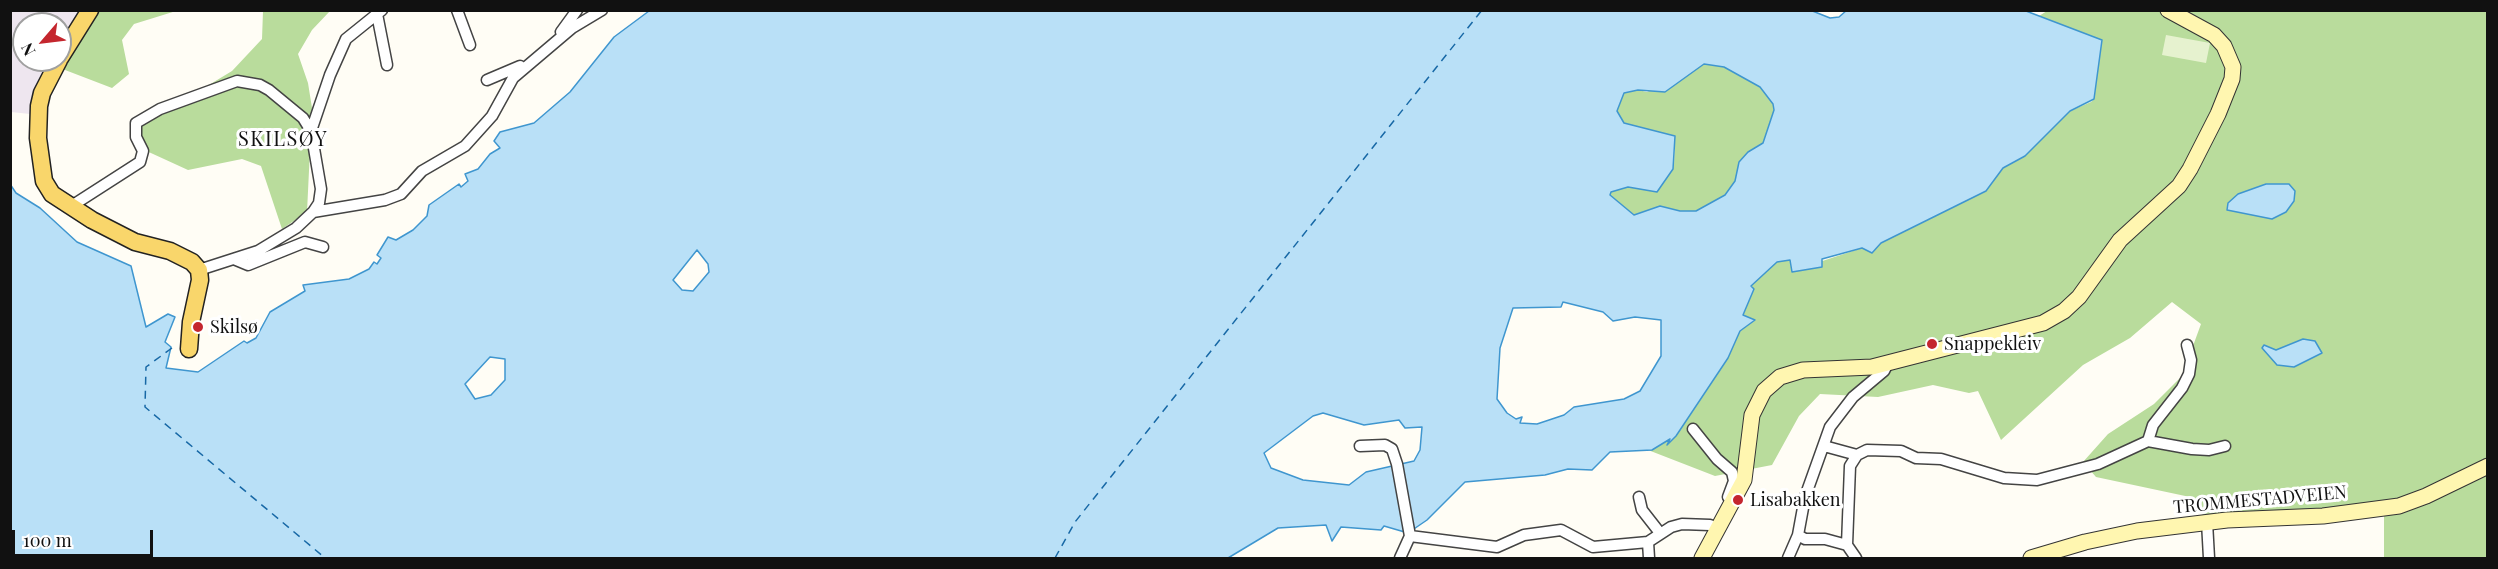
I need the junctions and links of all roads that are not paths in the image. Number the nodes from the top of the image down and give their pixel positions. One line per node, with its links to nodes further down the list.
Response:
1 (90, 10): 7 (main road)
2 (457, 10): 8 (street)
3 (577, 10): 9 (street)
4 (602, 10): 9 (street)
5 (2168, 10): 21 (main road)
6 (380, 12): 10 (street); 13 (street)
7 (72, 38)
8 (470, 45)
9 (532, 62): 12 (street); 15 (street)
10 (387, 65)
11 (52, 72): 14 (main road)
12 (487, 80)
13 (311, 131): 14 (street); 15 (street)
14 (70, 207): 18 (main road)
15 (313, 212): 17 (street)
16 (322, 247): 17 (street)
17 (236, 260): 18 (street)
18 (199, 270): 20 (main road)
19 (2187, 345): 23 (street)
20 (189, 349)
21 (1888, 363): 25 (street); 31 (main road)
22 (1693, 429): 31 (street)
23 (2148, 441): 26 (street); 27 (street)
24 (1360, 446): 34 (street)
25 (1824, 446): 27 (street); 33 (street)
26 (2225, 446)
27 (1857, 455): 36 (street)
28 (2487, 466): 30 (main road, TROMMESTADVEIEN)
29 (1639, 497): 32 (street)
30 (2207, 522): 37 (main road, TROMMESTADVEIEN); 44 (street)
31 (1716, 528): 32 (street); 40 (main road)
32 (1659, 534): 35 (street)
33 (1798, 535): 36 (street); 41 (street)
34 (1410, 536): 35 (street); 38 (street)
35 (1648, 542): 39 (street)
36 (1847, 545): 42 (street)
37 (2049, 556): 43 (main road, TROMMESTADVEIEN)
38 (1400, 558)
39 (1649, 558)
40 (1702, 558)
41 (1788, 558)
42 (1856, 558)
43 (2031, 558)
44 (2210, 558)

